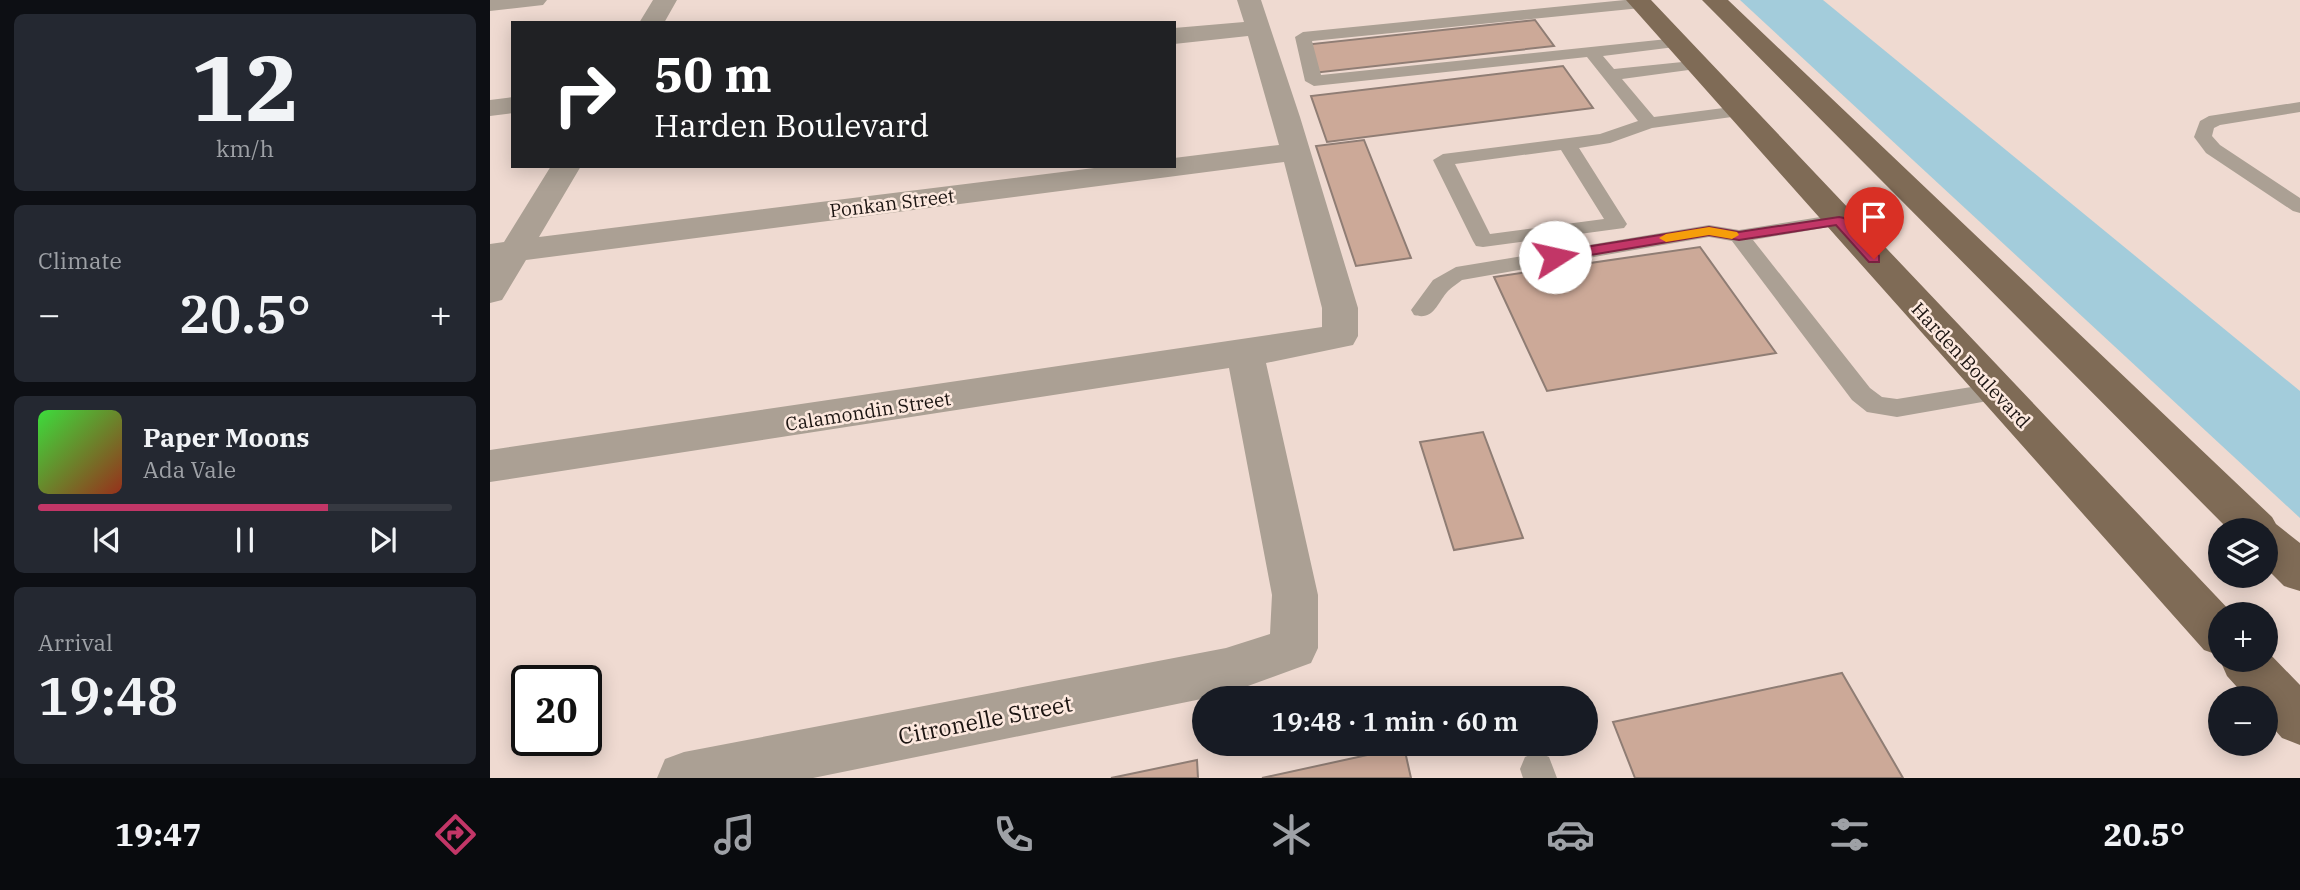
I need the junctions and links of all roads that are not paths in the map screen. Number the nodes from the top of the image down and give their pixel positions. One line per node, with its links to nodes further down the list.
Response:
1 (535, 0): 5 (street)
2 (665, 0): 7 (street)
3 (1714, 0): 31 (main road)
4 (1639, 2): 9 (lane); 10 (main road, Harden Boulevard)
5 (490, 4)
6 (1253, 14): 8 (street); 18 (street)
7 (652, 21)
8 (1176, 35)
9 (1592, 53): 10 (lane); 11 (lane)
10 (1687, 54): 11 (lane); 15 (main road, Harden Boulevard)
11 (1610, 75): 16 (lane)
12 (511, 105): 14 (street)
13 (2300, 107): 22 (lane)
14 (490, 108)
15 (1739, 111): 16 (lane); 23 (main road, Harden Boulevard)
16 (1649, 123): 17 (lane)
17 (1567, 144): 17 (lane)
18 (1295, 152): 19 (street, Ponkan Street); 28 (street, Calamondin Street)
19 (1176, 167)
20 (565, 168): 25 (street)
21 (1168, 168): 25 (street, Ponkan Street)
22 (2300, 208)
23 (1839, 220): 24 (lane); 29 (main road, Harden Boulevard)
24 (1739, 236): 27 (lane); 29 (lane)
25 (502, 252): 26 (street)
26 (490, 292)
27 (1422, 310)
28 (1245, 353): 30 (street, Calamondin Street); 37 (street, Citronelle Street)
29 (1996, 392): 34 (main road, Harden Boulevard)
30 (490, 466)
31 (2245, 518)
32 (2278, 551): 33 (main road)
33 (2300, 572)
34 (2208, 621)
35 (2255, 672): 36 (main road)
36 (2300, 721)
37 (684, 778)

